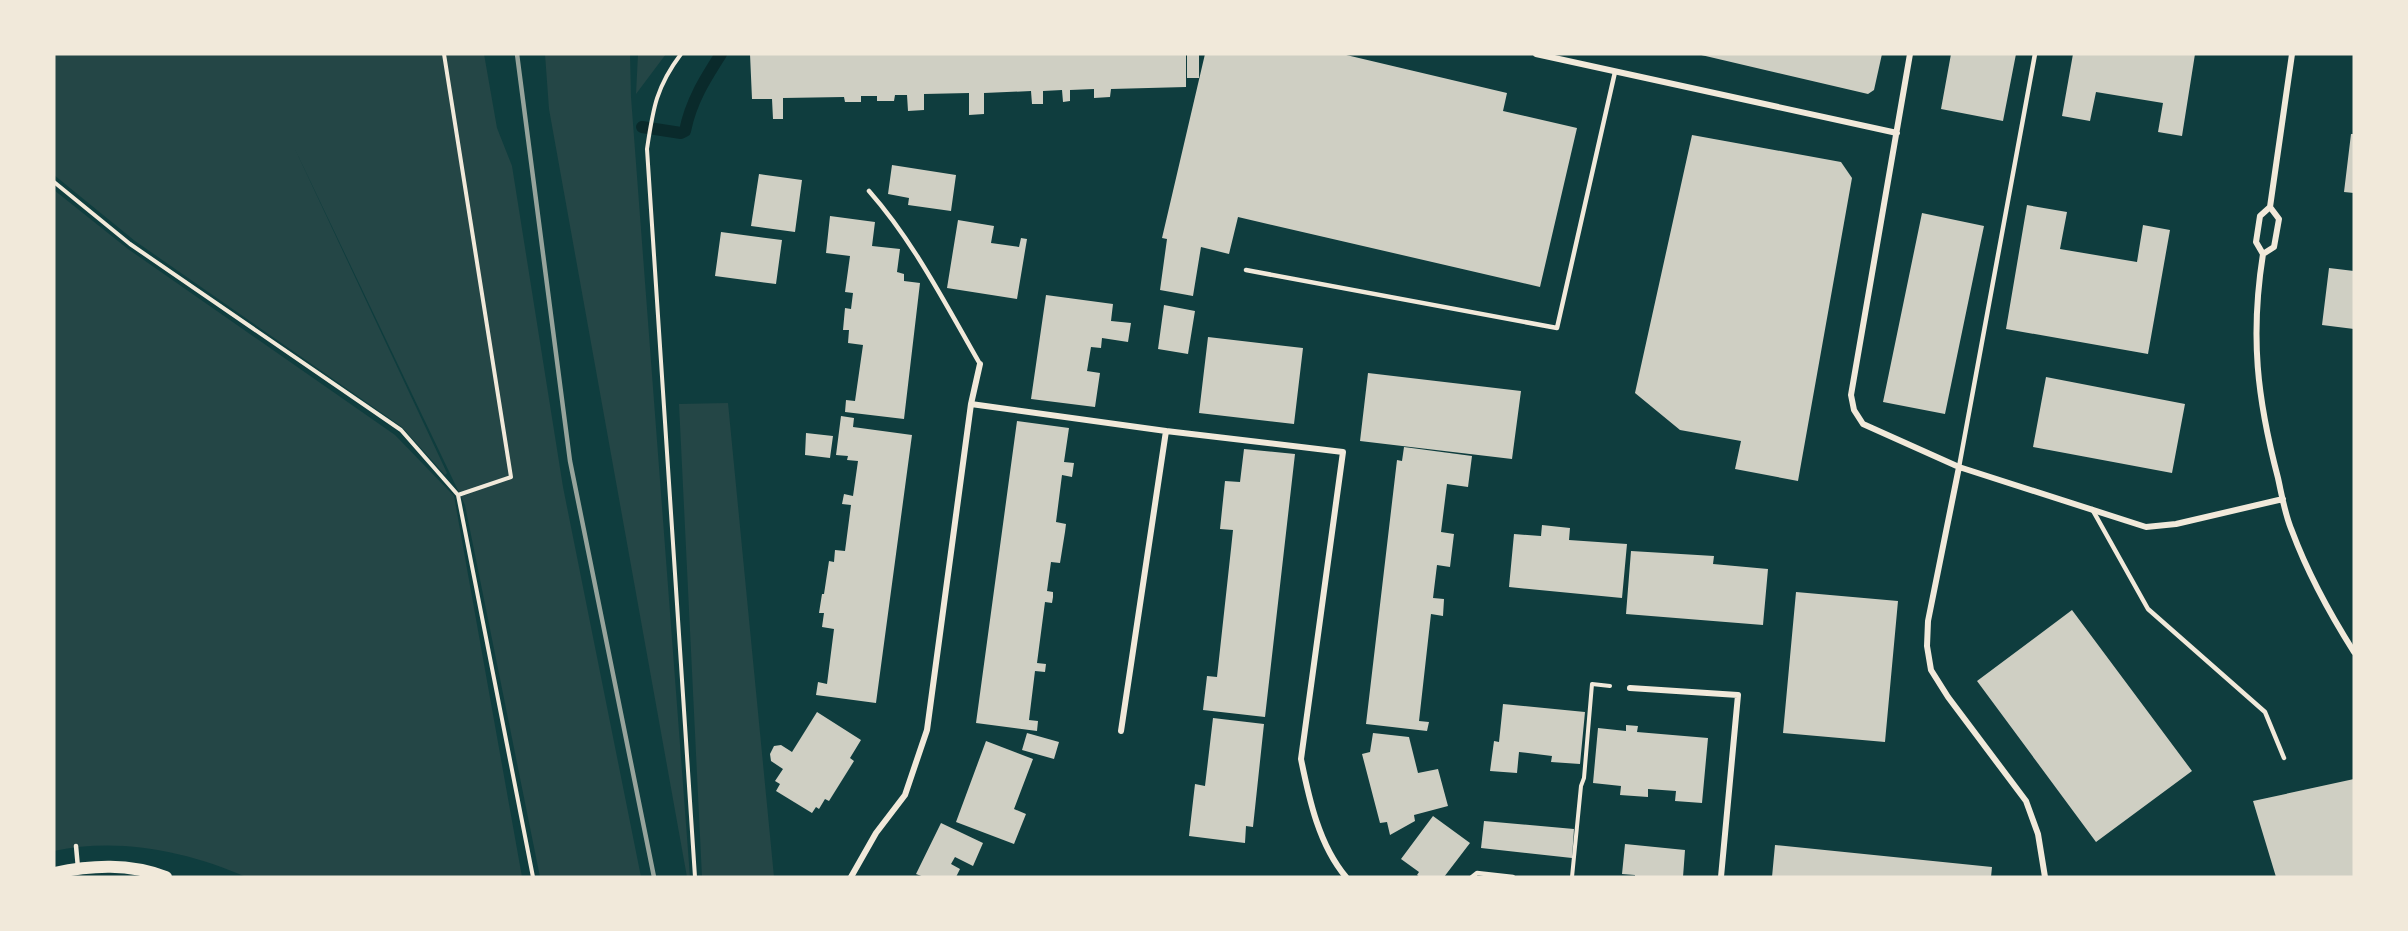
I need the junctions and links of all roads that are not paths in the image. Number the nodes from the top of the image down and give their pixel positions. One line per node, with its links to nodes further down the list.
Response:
1 (1536, 54): 5 (street)
2 (1910, 54): 6 (street)
3 (2035, 54): 14 (lane)
4 (2292, 54): 8 (street)
5 (1615, 72): 6 (street); 10 (lane)
6 (1897, 133): 14 (street)
7 (869, 190): 11 (lane)
8 (2270, 207): 9 (street); 9 (street)
9 (2263, 254): 15 (street)
10 (1246, 270)
11 (981, 364): 12 (street)
12 (971, 404): 13 (street); 26 (street)
13 (1167, 431): 19 (street); 27 (street)
14 (1959, 467): 16 (street); 31 (street)
15 (2283, 499): 16 (street); 17 (street)
16 (2092, 509): 20 (lane)
17 (2354, 652)
18 (1630, 688): 30 (street)
19 (1121, 731)
20 (2284, 758)
21 (76, 846): 22 (lane)
22 (78, 868): 23 (main road); 24 (main road)
23 (123, 871): 25 (main road)
24 (54, 873)
25 (166, 877)
26 (851, 877)
27 (1346, 877)
28 (1472, 877): 29 (lane)
29 (1514, 877)
30 (1721, 877)
31 (2045, 877)

